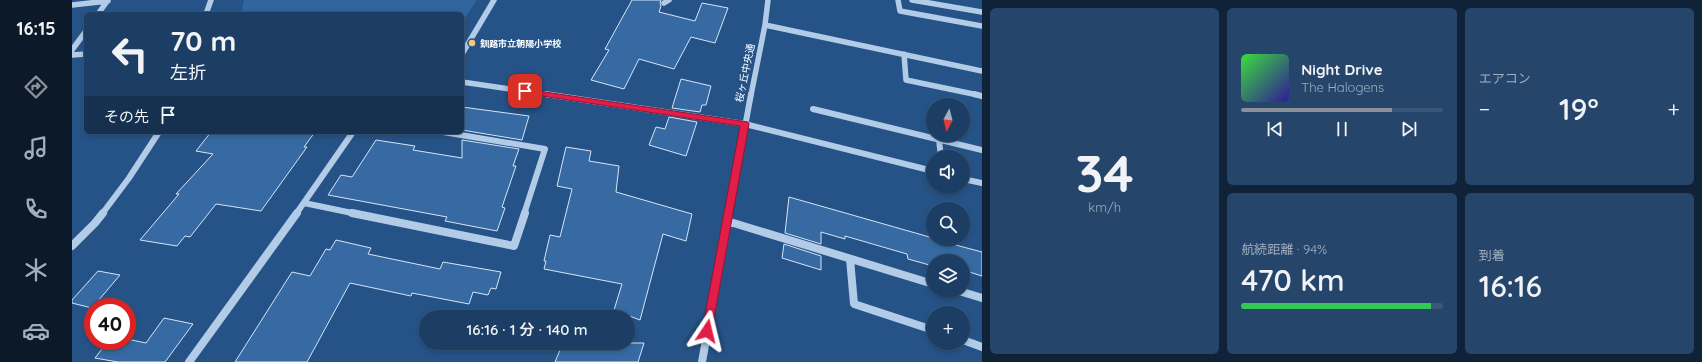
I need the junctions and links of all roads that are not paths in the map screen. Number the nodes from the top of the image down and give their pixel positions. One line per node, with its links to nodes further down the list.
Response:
1 (211, 0): 11 (street)
2 (494, 0): 17 (street)
3 (669, 0): 8 (street)
4 (768, 0): 13 (street, 桜ヶ丘中央通)
5 (898, 0): 14 (street)
6 (912, 0): 12 (street)
7 (108, 1): 9 (street); 10 (street)
8 (664, 3)
9 (72, 5)
10 (100, 12)
11 (207, 12)
12 (982, 12)
13 (765, 26): 19 (street); 25 (street, 桜ヶ丘中央通)
14 (982, 26)
15 (84, 34): 16 (street)
16 (72, 50)
17 (464, 51)
18 (84, 54): 20 (street)
19 (904, 54): 21 (street); 23 (street)
20 (72, 55)
21 (982, 71)
22 (464, 82): 25 (street)
23 (982, 96)
24 (813, 109): 29 (street)
25 (745, 124): 32 (street); 36 (street, 桜ヶ丘中央通)
26 (158, 134): 37 (street)
27 (352, 134): 35 (street)
28 (455, 134): 35 (street)
29 (926, 137)
30 (948, 142): 31 (street)
31 (982, 150)
32 (926, 169)
33 (970, 181): 34 (street)
34 (982, 184)
35 (304, 203): 45 (street)
36 (727, 221): 38 (street); 46 (street, 桜ヶ丘中央通)
37 (72, 246)
38 (850, 259): 39 (street); 42 (street)
39 (926, 282)
40 (970, 294): 41 (street)
41 (982, 298)
42 (926, 328)
43 (970, 342): 44 (street)
44 (982, 346)
45 (189, 362)
46 (702, 362)

